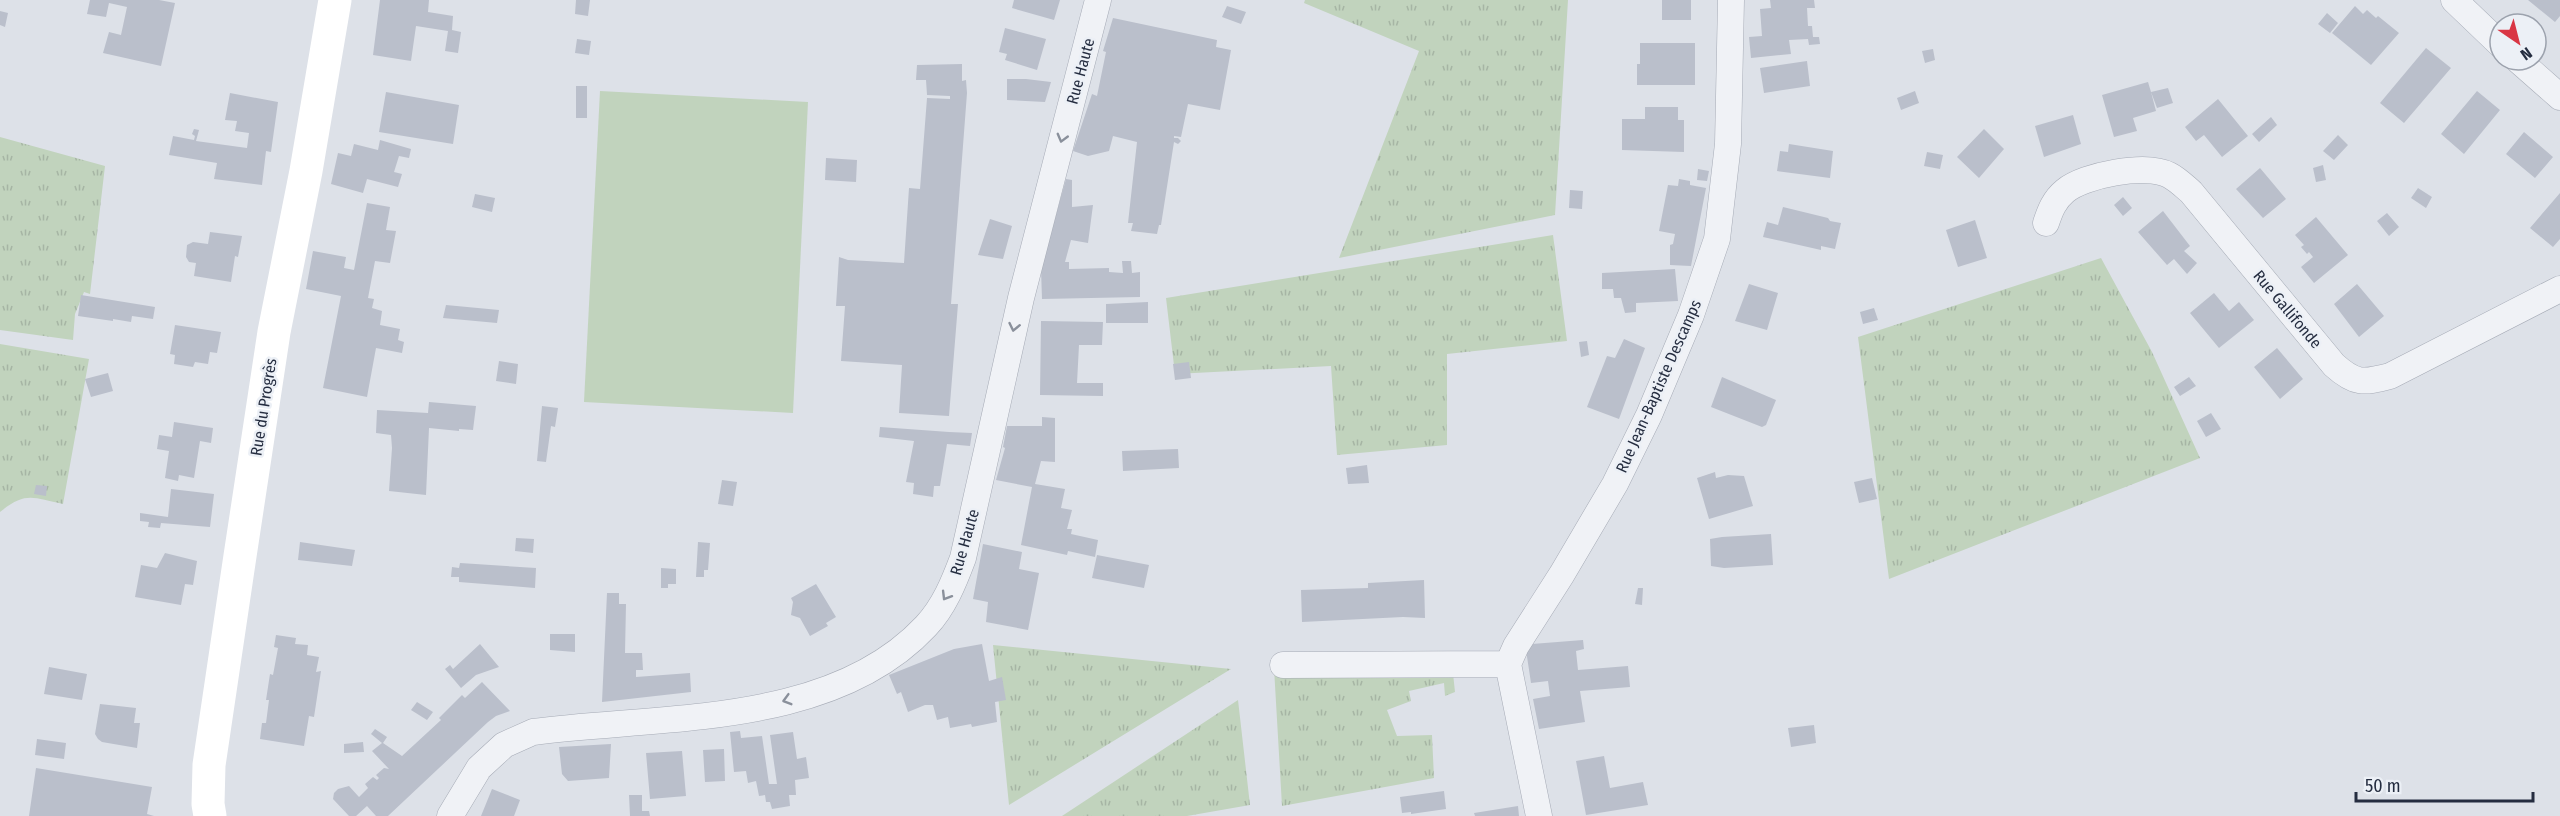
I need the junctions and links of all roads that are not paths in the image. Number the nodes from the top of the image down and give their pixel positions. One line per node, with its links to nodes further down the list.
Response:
1 (335, 0): 12 (main road, Rue du Progrès)
2 (1098, 0): 13 (street, Rue Haute, one-way to 13)
3 (1731, 0): 10 (street, Rue Jean-Baptiste Descamps)
4 (2454, 0): 5 (street)
5 (2488, 33)
6 (2532, 72): 7 (street)
7 (2560, 97)
8 (2046, 223): 9 (street, Rue Gallifonde)
9 (2560, 289)
10 (1508, 664): 11 (street); 14 (street)
11 (1283, 665)
12 (210, 816)
13 (450, 816)
14 (1539, 816)

